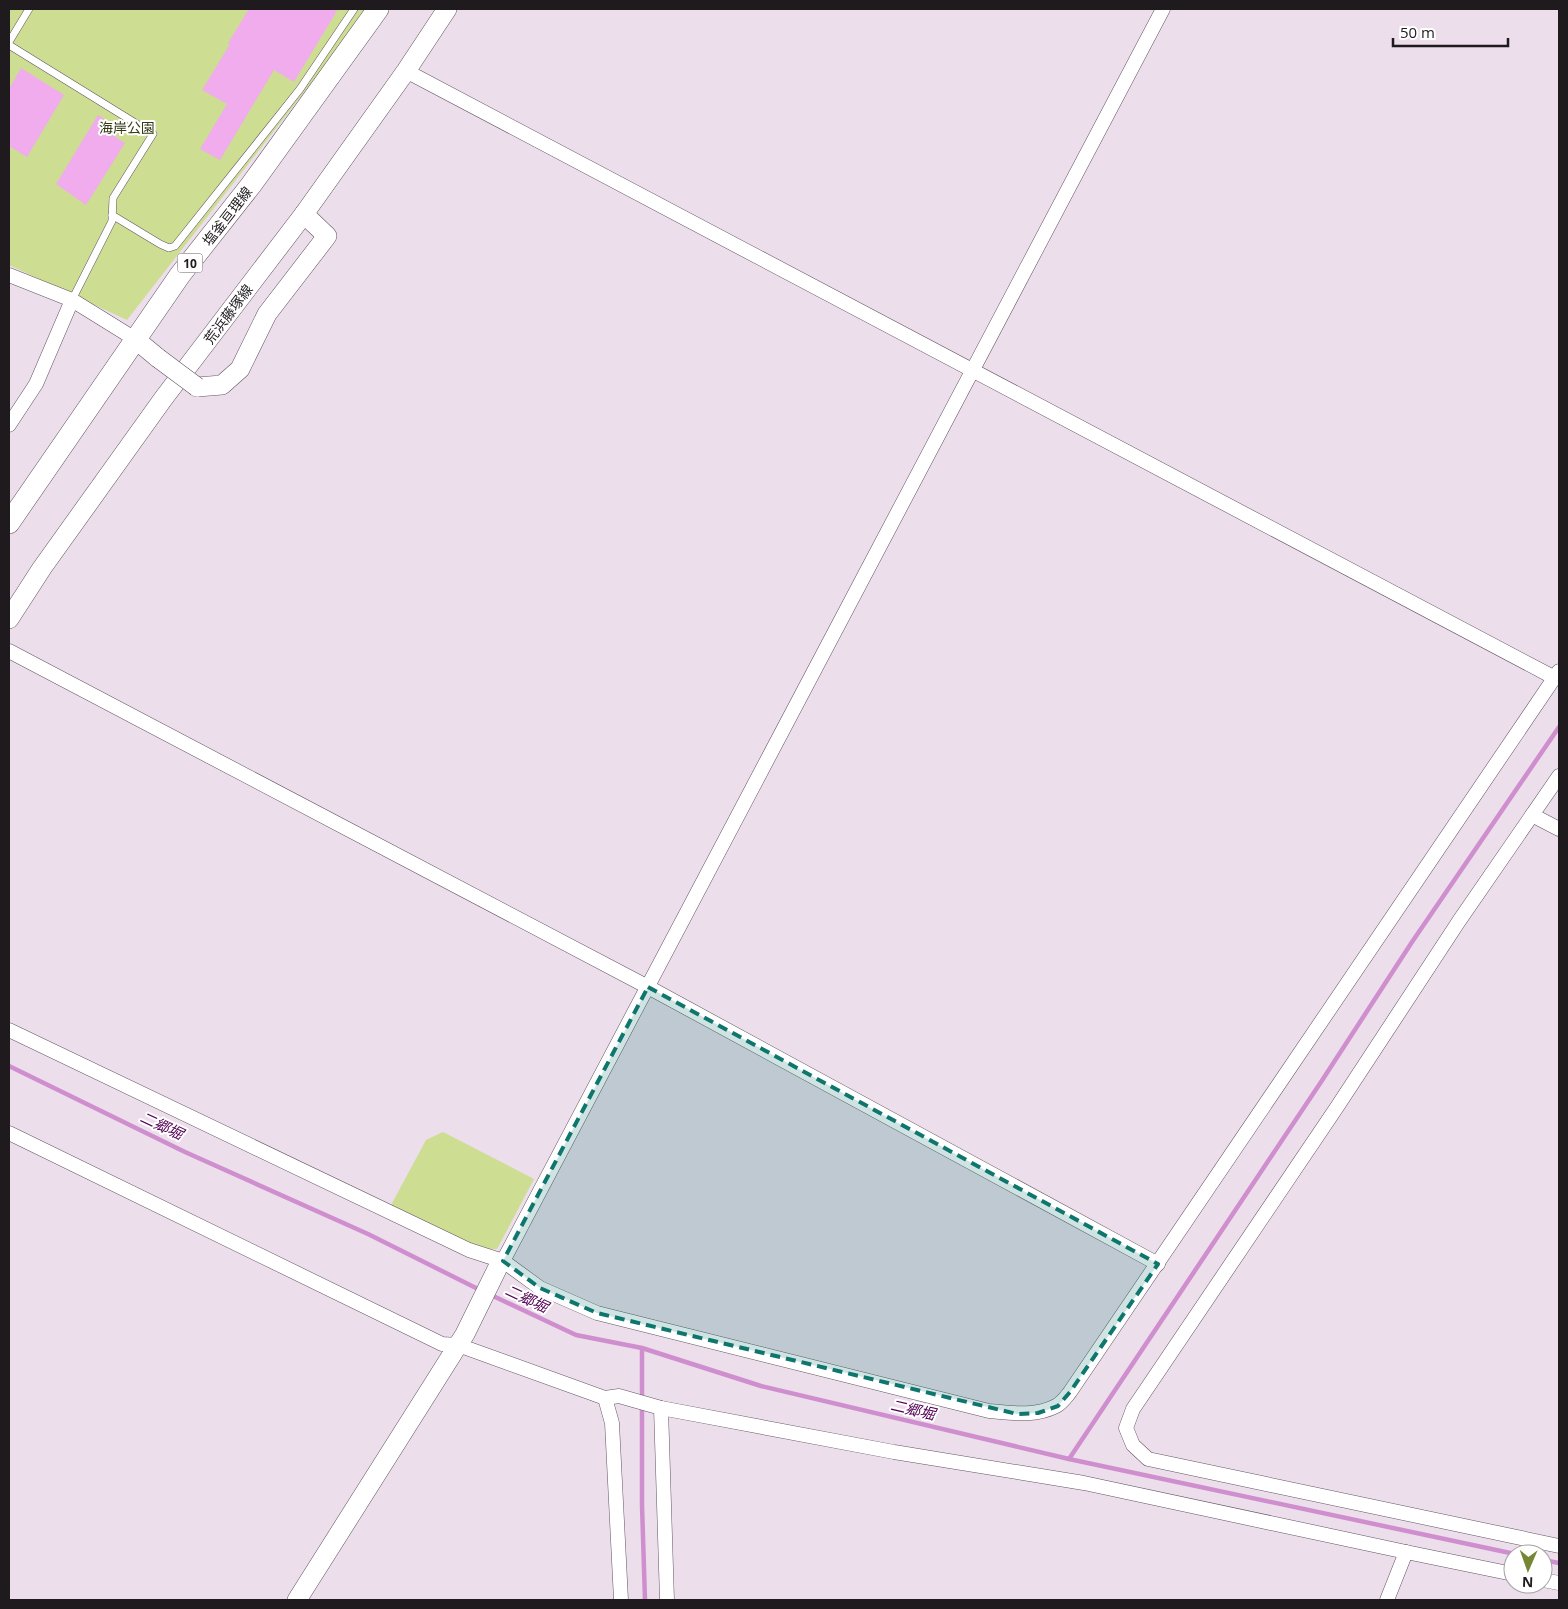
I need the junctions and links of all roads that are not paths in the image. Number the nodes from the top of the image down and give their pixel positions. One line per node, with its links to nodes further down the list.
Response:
1 (28, 9): 6 (lane)
2 (354, 9): 9 (lane)
3 (378, 9): 12 (main road, 塩釜亘理線 / 10)
4 (447, 9): 7 (street, 荒浜藤塚線)
5 (1164, 9): 13 (street)
6 (9, 44): 9 (lane)
7 (406, 71): 8 (street, 荒浜藤塚線); 13 (street)
8 (304, 214): 12 (street, bridge); 16 (street, 荒浜藤塚線)
9 (112, 215): 11 (lane)
10 (9, 276): 11 (street)
11 (72, 300): 12 (street); 14 (street)
12 (135, 339): 15 (main road, 塩釜亘理線 / 10)
13 (973, 371): 18 (street); 22 (street)
14 (9, 425)
15 (9, 523)
16 (9, 619)
17 (9, 651): 22 (street)
18 (1557, 674): 25 (street)
19 (1559, 776): 20 (street)
20 (1532, 816): 21 (street); 30 (street)
21 (1559, 829)
22 (648, 987): 25 (street); 26 (street)
23 (9, 1030): 26 (street)
24 (9, 1133): 27 (street)
25 (1158, 1264): 26 (street)
26 (500, 1266): 27 (street)
27 (461, 1340): 28 (street); 33 (street)
28 (612, 1397): 29 (street); 34 (street)
29 (656, 1406): 31 (street); 35 (street)
30 (1559, 1546)
31 (1406, 1552): 32 (street); 36 (street)
32 (1503, 1572)
33 (297, 1600)
34 (621, 1600)
35 (667, 1600)
36 (1387, 1600)

